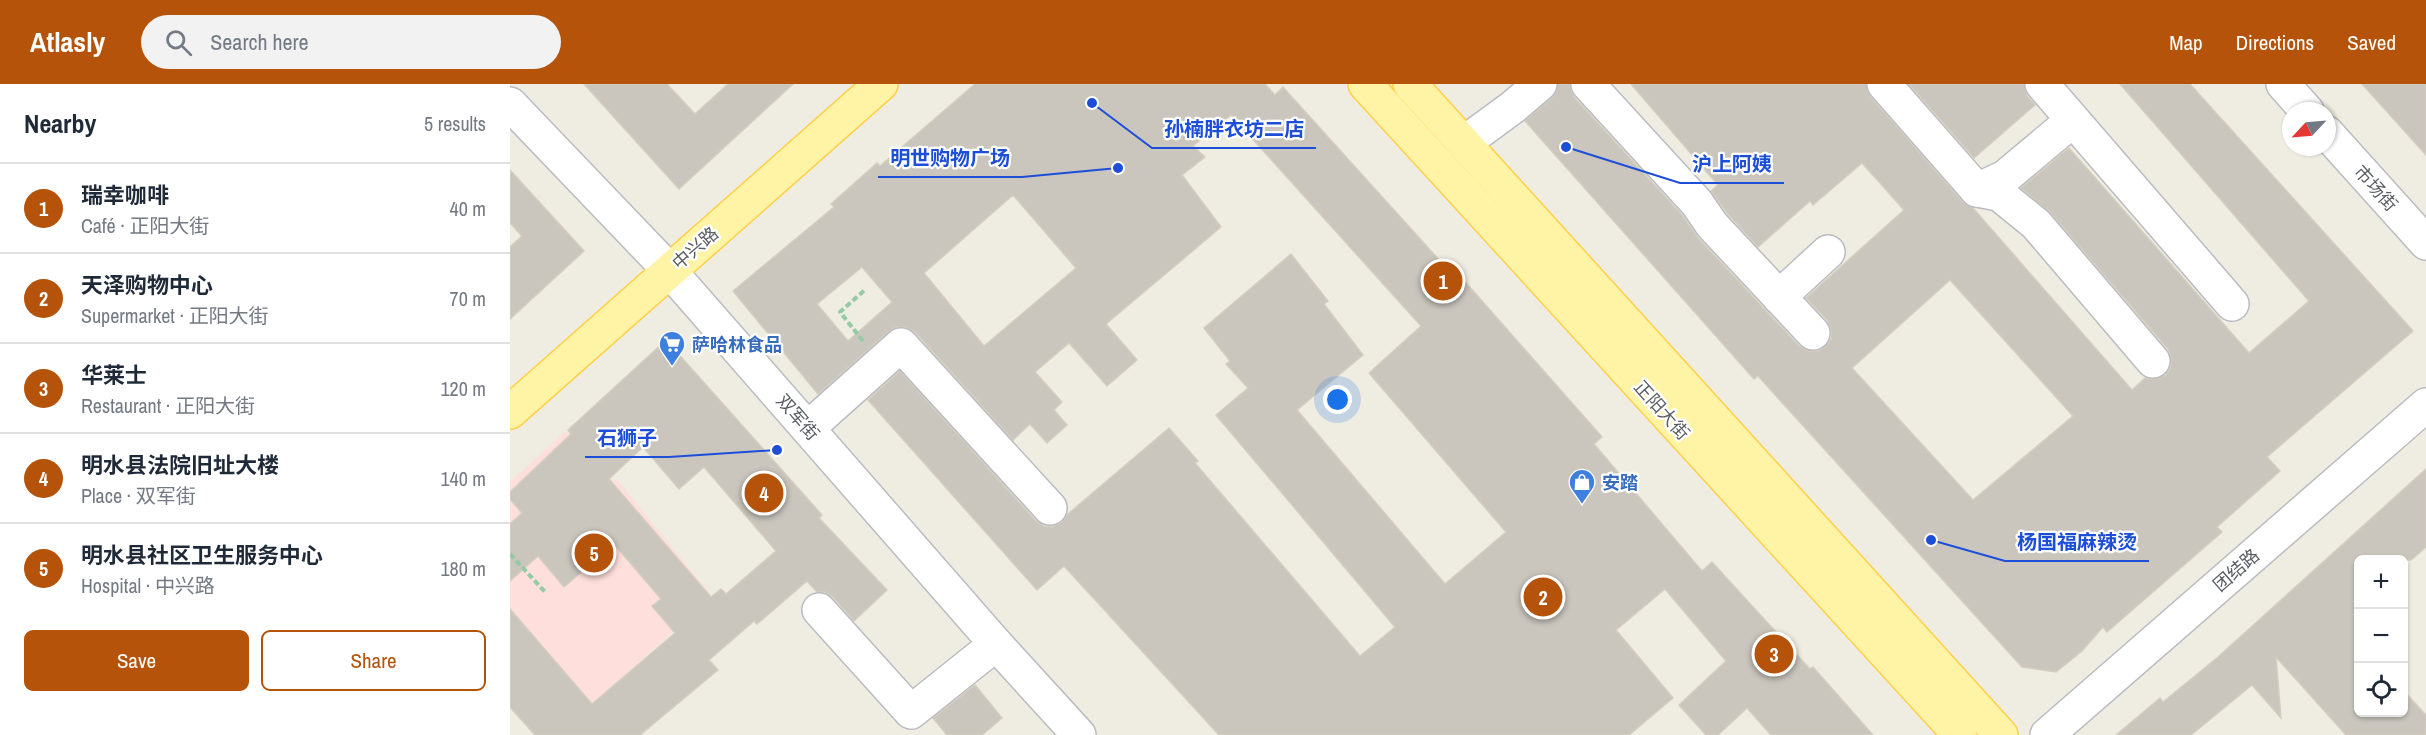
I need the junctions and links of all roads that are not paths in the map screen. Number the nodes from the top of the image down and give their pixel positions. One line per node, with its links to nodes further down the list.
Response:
1 (881, 84): 17 (main road, 中兴路)
2 (1365, 84): 29 (main road, 正阳大街)
3 (1410, 84): 12 (main road, 正阳大街)
4 (1540, 84): 12 (street)
5 (1588, 84): 18 (street)
6 (1884, 84): 14 (street)
7 (2042, 84): 11 (street)
8 (2283, 84): 9 (street)
9 (2299, 102)
10 (510, 104): 17 (street, 双军街)
11 (2073, 120): 14 (street); 19 (street)
12 (1464, 143): 30 (main road, 正阳大街)
13 (2336, 143): 15 (street, 市场街)
14 (1977, 190): 21 (street)
15 (2426, 243)
16 (1828, 252): 18 (street)
17 (669, 270): 23 (main road, 中兴路); 24 (street, 双军街)
18 (1779, 297): 20 (street)
19 (2232, 304)
20 (1813, 333)
21 (2154, 361)
22 (2426, 405): 31 (street, 团结路)
23 (510, 412)
24 (808, 428): 25 (street); 27 (street, 双军街)
25 (1050, 508)
26 (819, 610): 27 (street)
27 (996, 644): 28 (street, 双军街)
28 (1079, 735)
29 (1960, 735)
30 (2001, 735)
31 (2047, 735)

